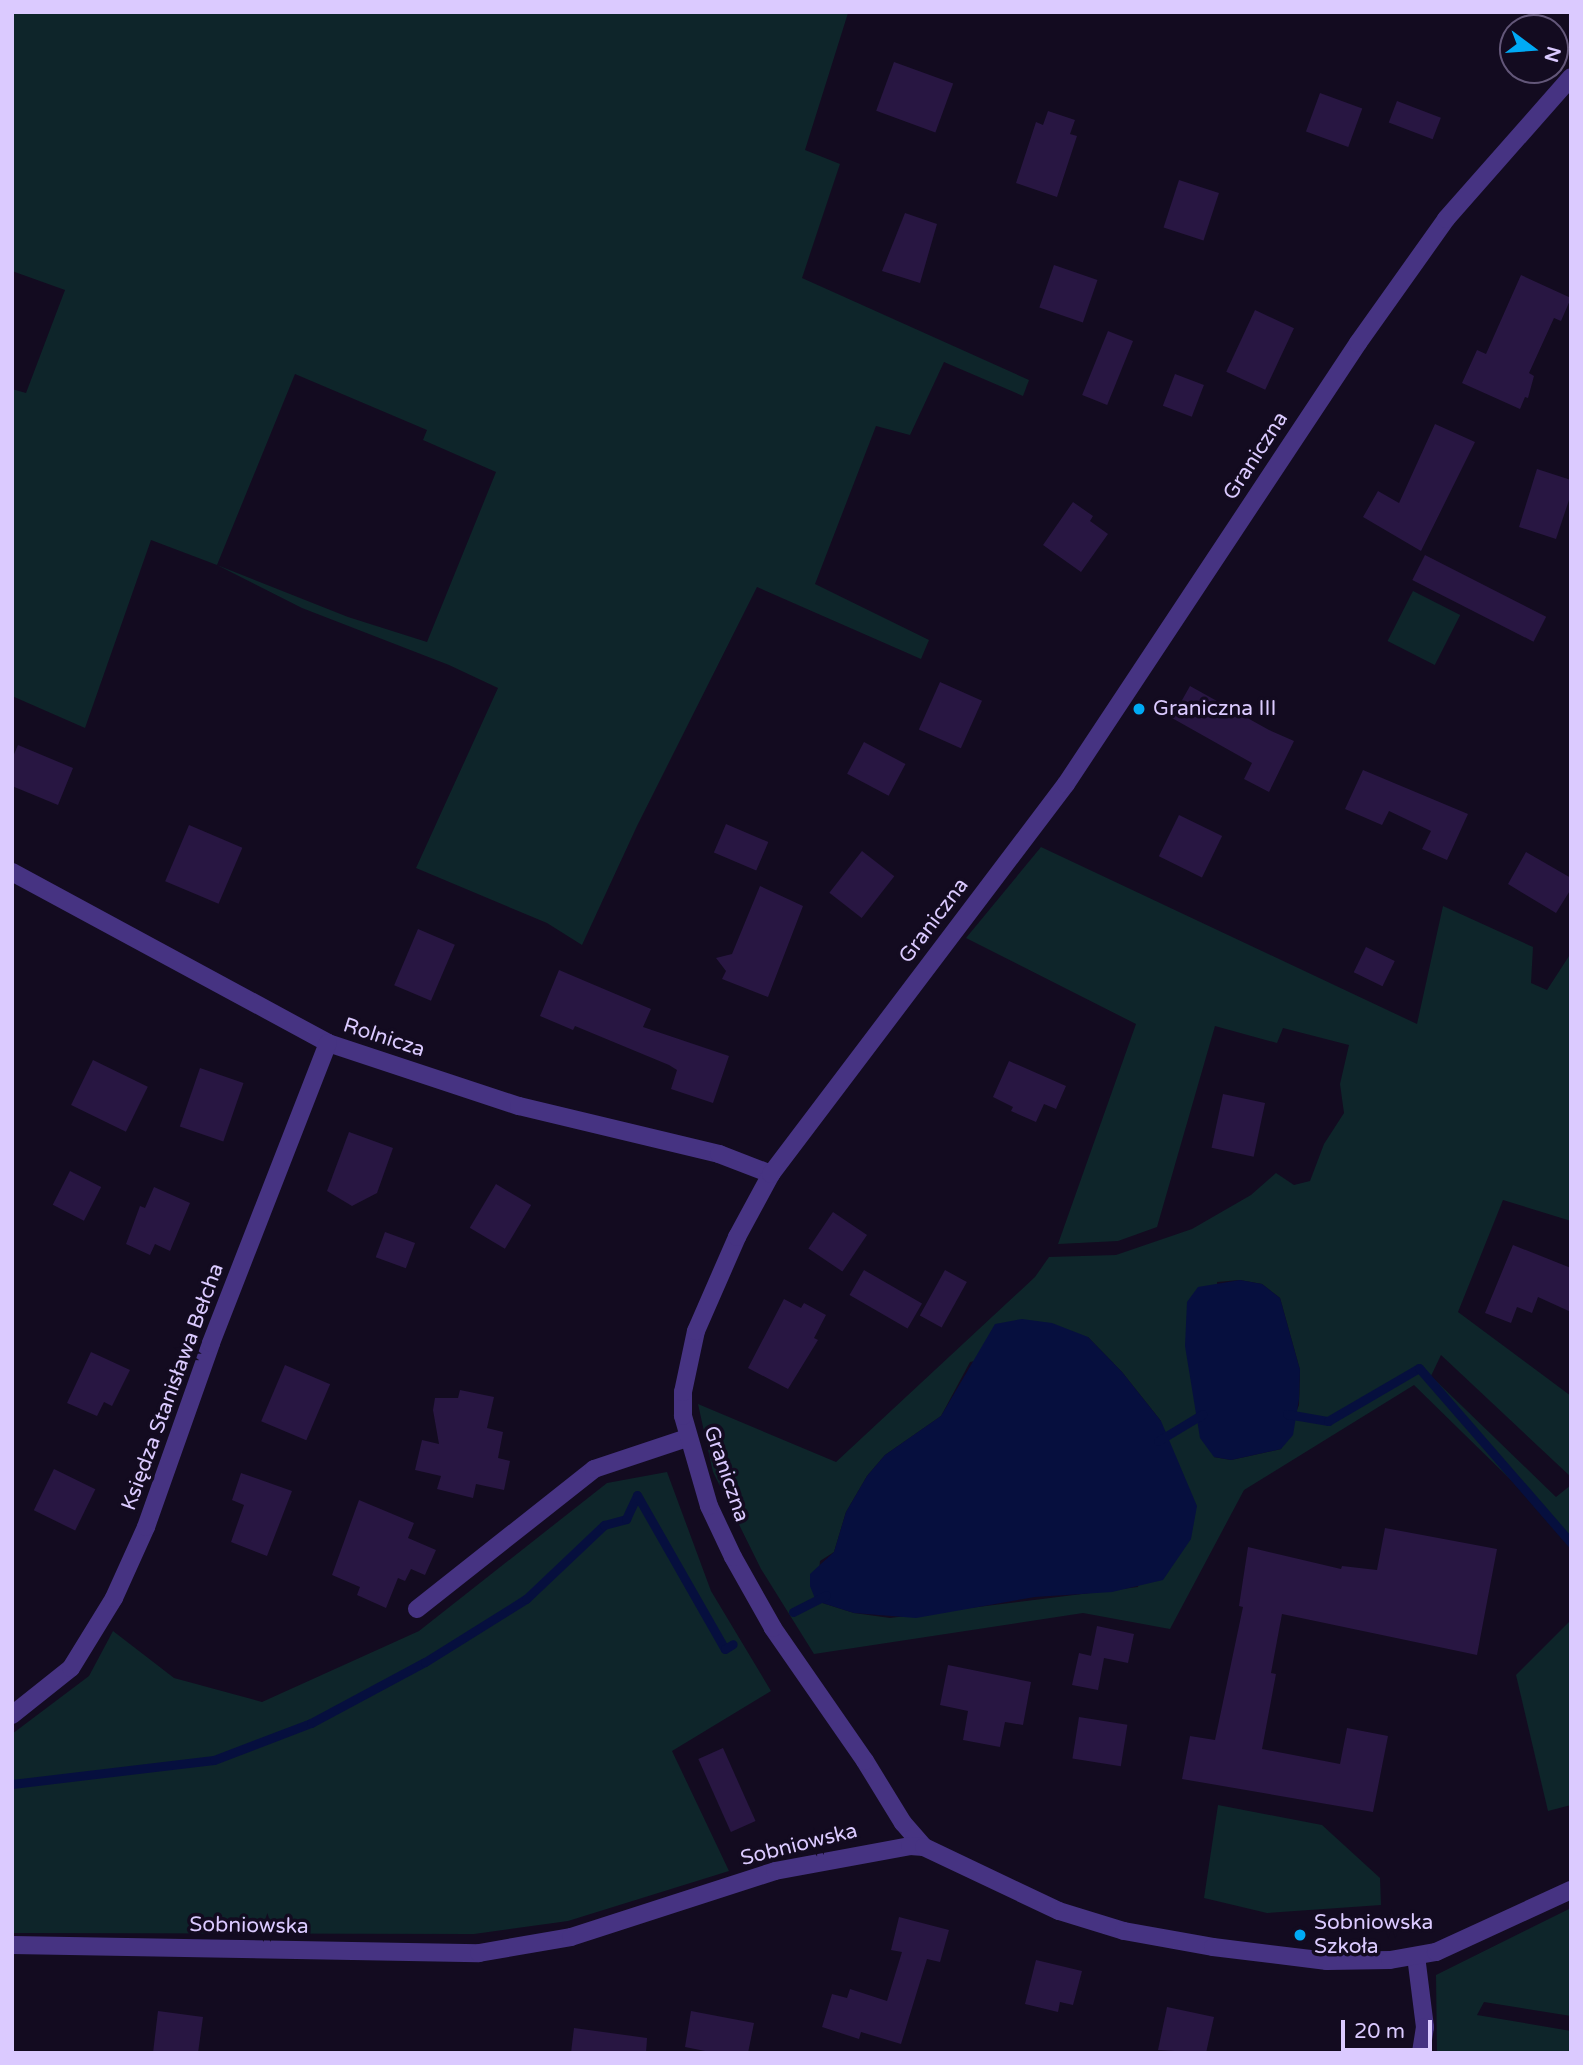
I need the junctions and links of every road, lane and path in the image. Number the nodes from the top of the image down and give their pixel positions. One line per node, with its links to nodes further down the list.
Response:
1 (1571, 77): 4 (street, Graniczna)
2 (12, 872): 3 (street, Rolnicza)
3 (328, 1043): 4 (street, Rolnicza); 7 (street, Księdza Stanisława Bełcha)
4 (771, 1174): 5 (street, Graniczna)
5 (687, 1438): 6 (street); 8 (street, Graniczna)
6 (416, 1609)
7 (12, 1715)
8 (924, 1847): 10 (street, Sobniowska); 11 (street, Sobniowska)
9 (1571, 1890): 11 (street, Sobniowska)
10 (12, 1945)
11 (1416, 1956): 12 (street)
12 (1421, 2053)

